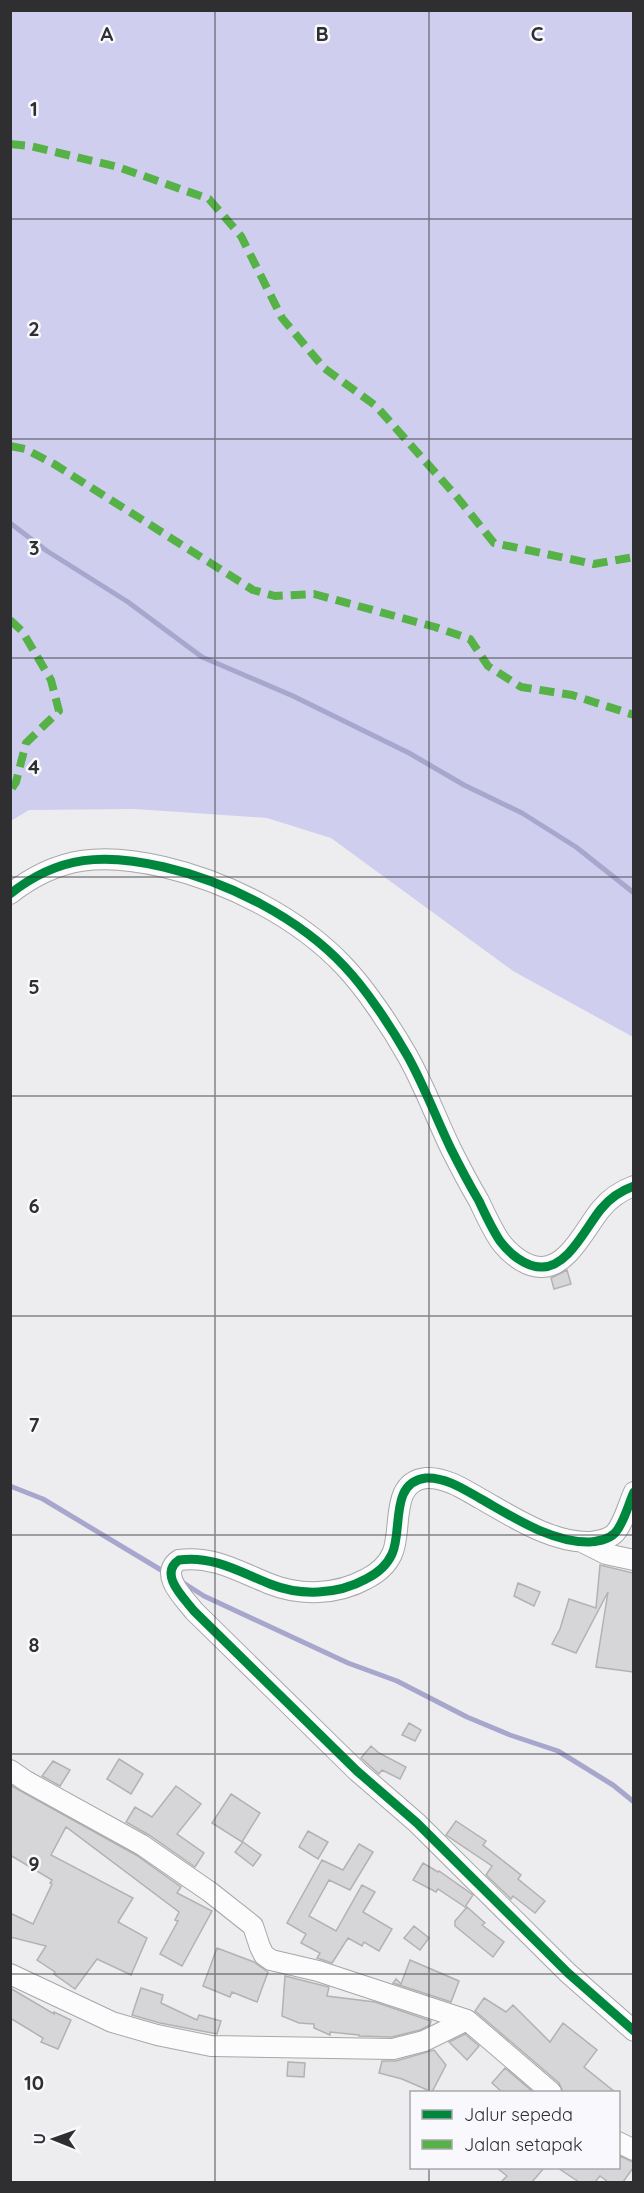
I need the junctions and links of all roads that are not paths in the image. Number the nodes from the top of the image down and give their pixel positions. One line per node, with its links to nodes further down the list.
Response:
1 (10, 894): 2 (street)
2 (633, 1186)
3 (633, 1492): 4 (street)
4 (582, 1542): 5 (street); 9 (street)
5 (633, 1560)
6 (10, 1770): 8 (street)
7 (10, 1974): 8 (street)
8 (467, 2020): 10 (street)
9 (633, 2031)
10 (550, 2091)

